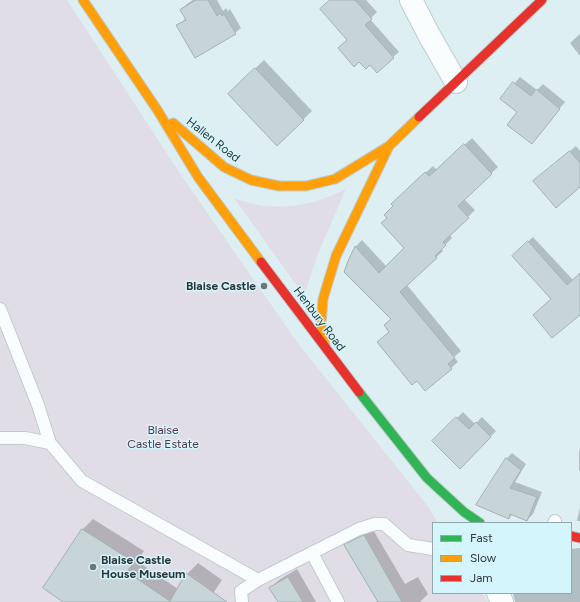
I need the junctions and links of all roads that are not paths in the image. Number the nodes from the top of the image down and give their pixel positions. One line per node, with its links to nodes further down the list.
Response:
1 (83, 0): 5 (main road)
2 (411, 0): 4 (street)
3 (542, 0): 4 (main road, Hallen Road)
4 (456, 82): 6 (main road, Hallen Road)
5 (158, 111): 6 (main road, Hallen Road); 8 (main road, Henbury Road)
6 (389, 146): 8 (main road, Hallen Road)
7 (0, 309): 10 (lane)
8 (326, 349): 11 (main road, Henbury Road)
9 (0, 438): 10 (lane)
10 (50, 443): 14 (lane)
11 (479, 522)
12 (432, 549): 13 (lane)
13 (312, 553): 14 (lane); 16 (lane)
14 (258, 580): 15 (lane)
15 (242, 602)
16 (338, 602)

